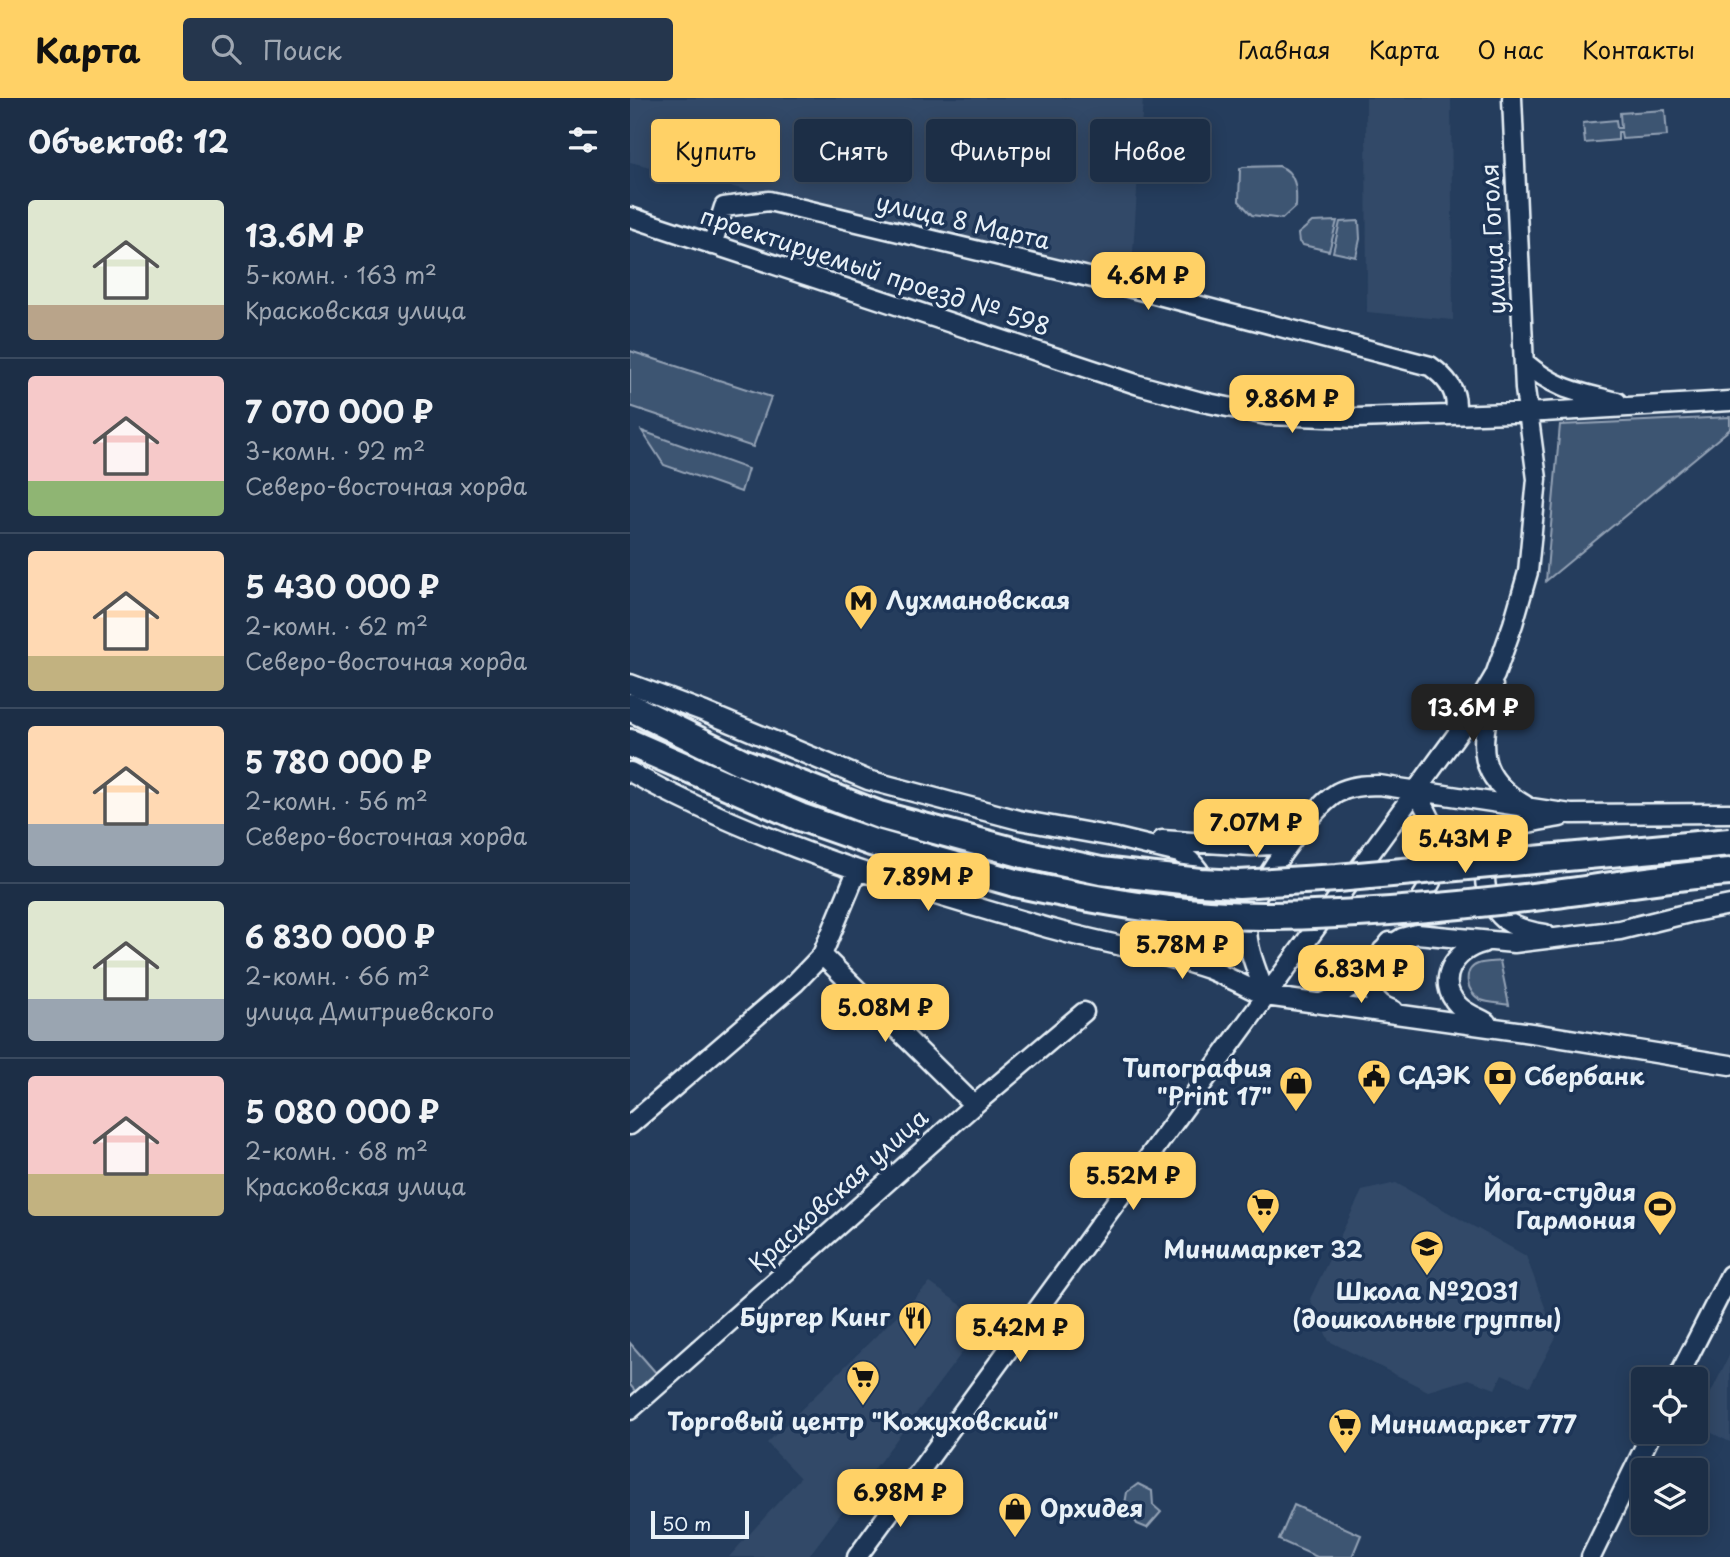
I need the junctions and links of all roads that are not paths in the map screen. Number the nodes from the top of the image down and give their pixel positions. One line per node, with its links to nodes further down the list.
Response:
1 (1512, 98): 4 (street, улица Гоголя)
2 (630, 217): 3 (street, проектируемый проезд № 598)
3 (712, 245): 8 (street, проектируемый проезд № 598); 8 (street, улица 8 Марта)
4 (1524, 369): 6 (street); 7 (street)
5 (1730, 401): 6 (street, проектируемый проезд № 598)
6 (1638, 407): 7 (street, проектируемый проезд № 598)
7 (1528, 412): 8 (street, проектируемый проезд № 598); 9 (street)
8 (1454, 415)
9 (1495, 675): 14 (street); 15 (street)
10 (630, 684): 19 (street)
11 (630, 707): 20 (highway, bridge)
12 (630, 743): 22 (highway, bridge)
13 (630, 772): 21 (street)
14 (1415, 790): 15 (street); 18 (street); 27 (street); 30 (street)
15 (1531, 808): 17 (street)
16 (1730, 813): 17 (street)
17 (1571, 814): 24 (street)
18 (1299, 833): 19 (street); 30 (street)
19 (1113, 836): 26 (street)
20 (1730, 842)
21 (857, 871): 26 (street); 28 (street)
22 (1730, 872)
23 (1730, 905): 24 (street)
24 (1566, 938): 25 (street)
25 (1489, 942): 27 (street); 34 (street)
26 (1107, 943): 30 (street)
27 (1383, 950): 29 (street)
28 (822, 955): 36 (street); 37 (street)
29 (1372, 967): 31 (street); 33 (street)
30 (1266, 996): 31 (street); 42 (street)
31 (1321, 1003): 33 (street)
32 (1084, 1012): 36 (street, Красковская улица)
33 (1410, 1015): 34 (street)
34 (1499, 1028): 35 (street)
35 (1730, 1065)
36 (974, 1105): 40 (street, Красковская улица)
37 (630, 1125)
38 (1730, 1275): 39 (street)
39 (1684, 1367)
40 (630, 1410)
41 (1646, 1444): 43 (street)
42 (857, 1557)
43 (1591, 1557)

